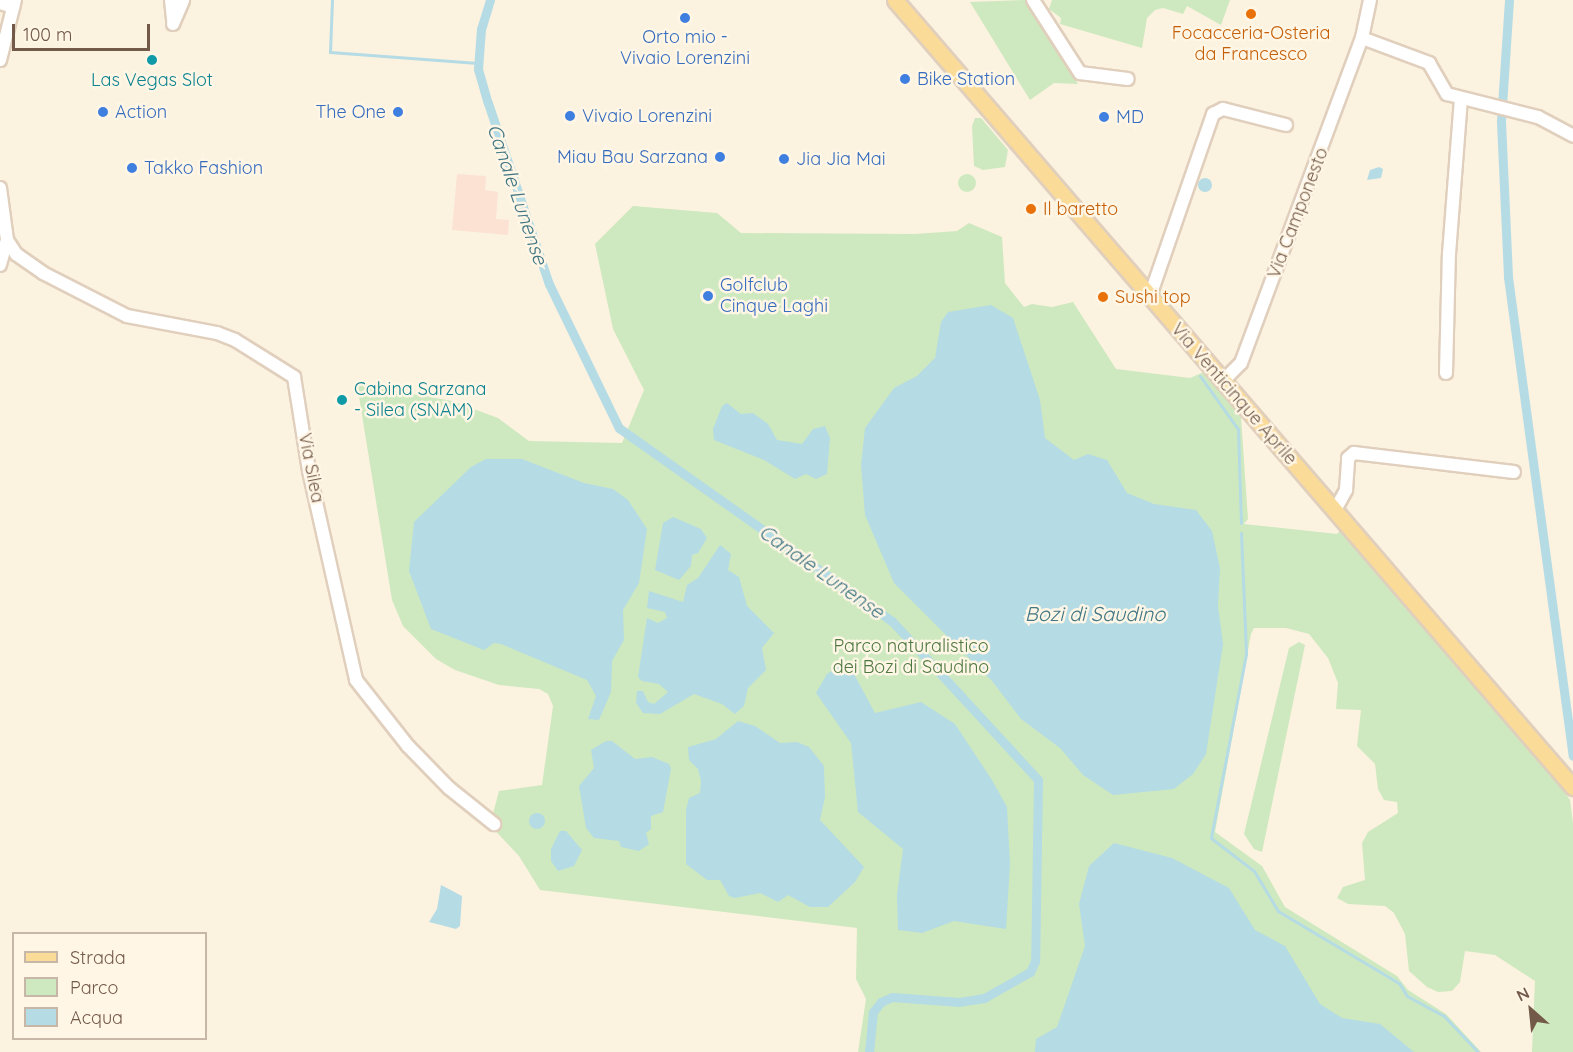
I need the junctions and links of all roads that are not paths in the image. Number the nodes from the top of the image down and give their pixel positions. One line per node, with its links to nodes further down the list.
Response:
1 (171, 0): 2 (street)
2 (183, 0)
3 (895, 0): 17 (main road, Via Venticinque Aprile)
4 (1033, 0): 10 (street)
5 (1370, 0): 8 (street, Via Camponesto)
6 (0, 3): 7 (street)
7 (14, 3): 9 (street)
8 (1362, 38): 11 (street); 19 (street, Via Camponesto)
9 (0, 60)
10 (1128, 79)
11 (1461, 98): 13 (street); 18 (street)
12 (1286, 125): 17 (street)
13 (1573, 136)
14 (0, 188): 15 (street)
15 (7, 240): 16 (street); 23 (street, Via Silea)
16 (0, 265)
17 (1150, 296): 19 (main road, Via Venticinque Aprile)
18 (1446, 373)
19 (1223, 381): 21 (main road, Via Venticinque Aprile)
20 (1514, 472): 21 (street)
21 (1335, 510): 22 (main road, Via Venticinque Aprile)
22 (1572, 786)
23 (494, 824)

